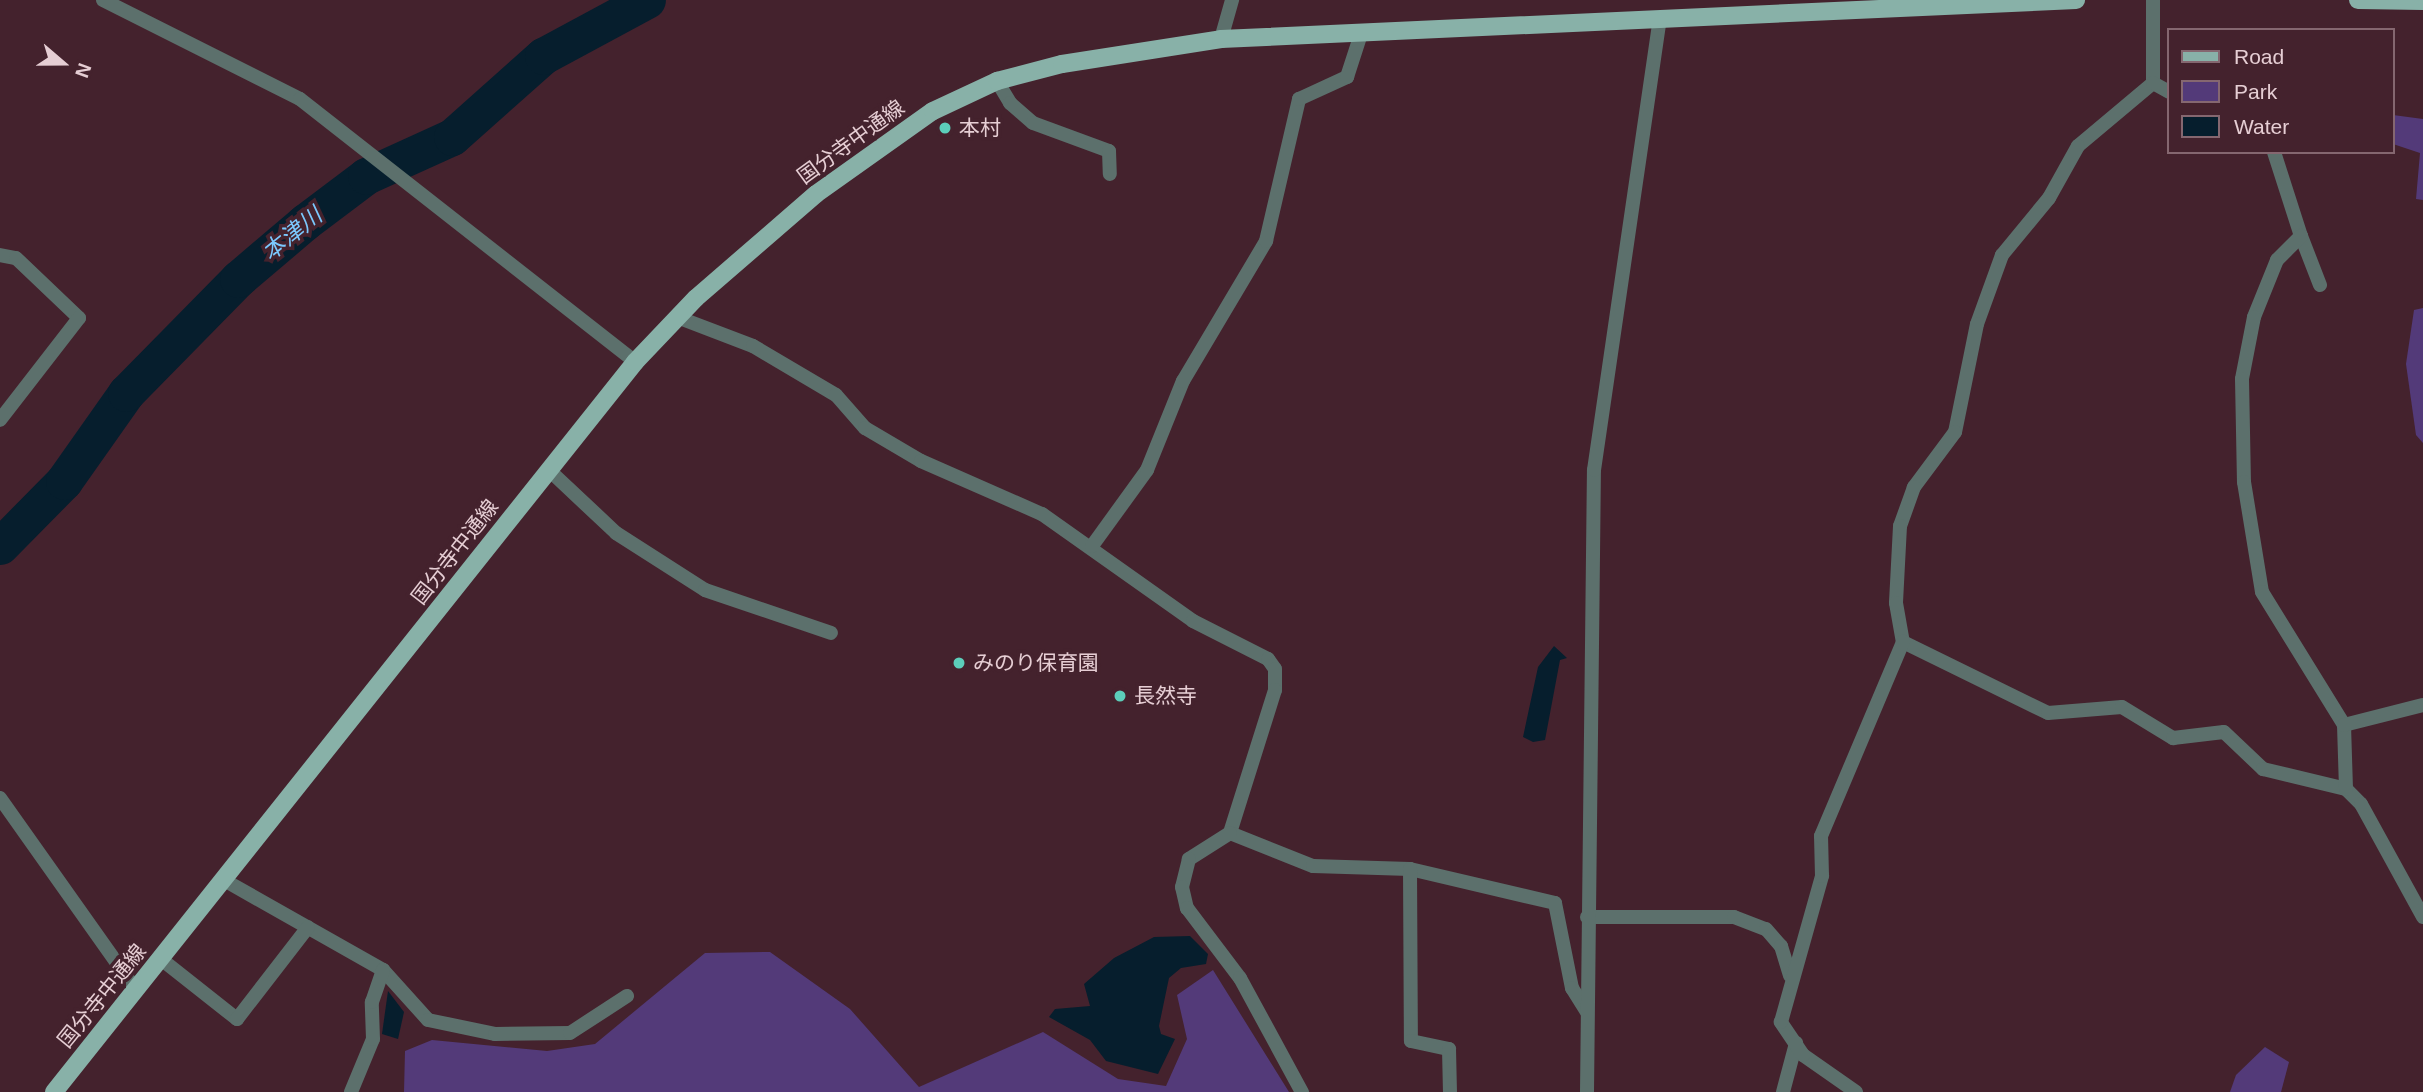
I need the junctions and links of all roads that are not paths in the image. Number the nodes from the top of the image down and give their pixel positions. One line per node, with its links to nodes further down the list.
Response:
1 (103, 0): 20 (street)
2 (1232, 0): 10 (street)
3 (2076, 0): 7 (main road, 国分寺中通線)
4 (2153, 0): 12 (street)
5 (2358, 0): 6 (main road)
6 (2423, 1)
7 (1946, 2): 8 (main road, 国分寺中通線)
8 (1659, 23): 9 (main road, 国分寺中通線); 33 (street)
9 (1361, 34): 10 (main road, 国分寺中通線); 23 (street)
10 (1221, 39): 11 (main road, 国分寺中通線)
11 (997, 81): 15 (street); 19 (main road, 国分寺中通線)
12 (2153, 83): 13 (street); 25 (street)
13 (2168, 91)
14 (2275, 154): 16 (street)
15 (1110, 174)
16 (2301, 236): 18 (street); 27 (street)
17 (0, 255): 21 (street)
18 (2320, 285)
19 (677, 317): 20 (main road, 国分寺中通線); 23 (street)
20 (635, 362): 22 (main road, 国分寺中通線)
21 (0, 420)
22 (549, 470): 24 (street); 32 (main road, 国分寺中通線)
23 (1092, 547): 30 (street)
24 (831, 633)
25 (1903, 642): 28 (street); 38 (street)
26 (2423, 705): 27 (street)
27 (2344, 725): 28 (street)
28 (2346, 789): 34 (street)
29 (0, 797): 39 (street)
30 (1230, 833): 31 (street); 45 (street)
31 (1410, 869): 41 (street); 46 (street)
32 (224, 880): 35 (street); 36 (main road, 国分寺中通線)
33 (1587, 917): 38 (street); 41 (street)
34 (2423, 917)
35 (308, 927): 36 (street); 37 (street)
36 (161, 959): 39 (main road, 国分寺中通線)
37 (383, 970): 40 (street); 44 (street)
38 (1790, 976): 42 (street)
39 (136, 990): 43 (main road, 国分寺中通線)
40 (627, 996)
41 (1587, 1012): 47 (street)
42 (1796, 1043): 48 (street); 49 (street)
43 (54, 1092)
44 (352, 1092)
45 (1302, 1092)
46 (1450, 1092)
47 (1587, 1092)
48 (1783, 1092)
49 (1856, 1092)

